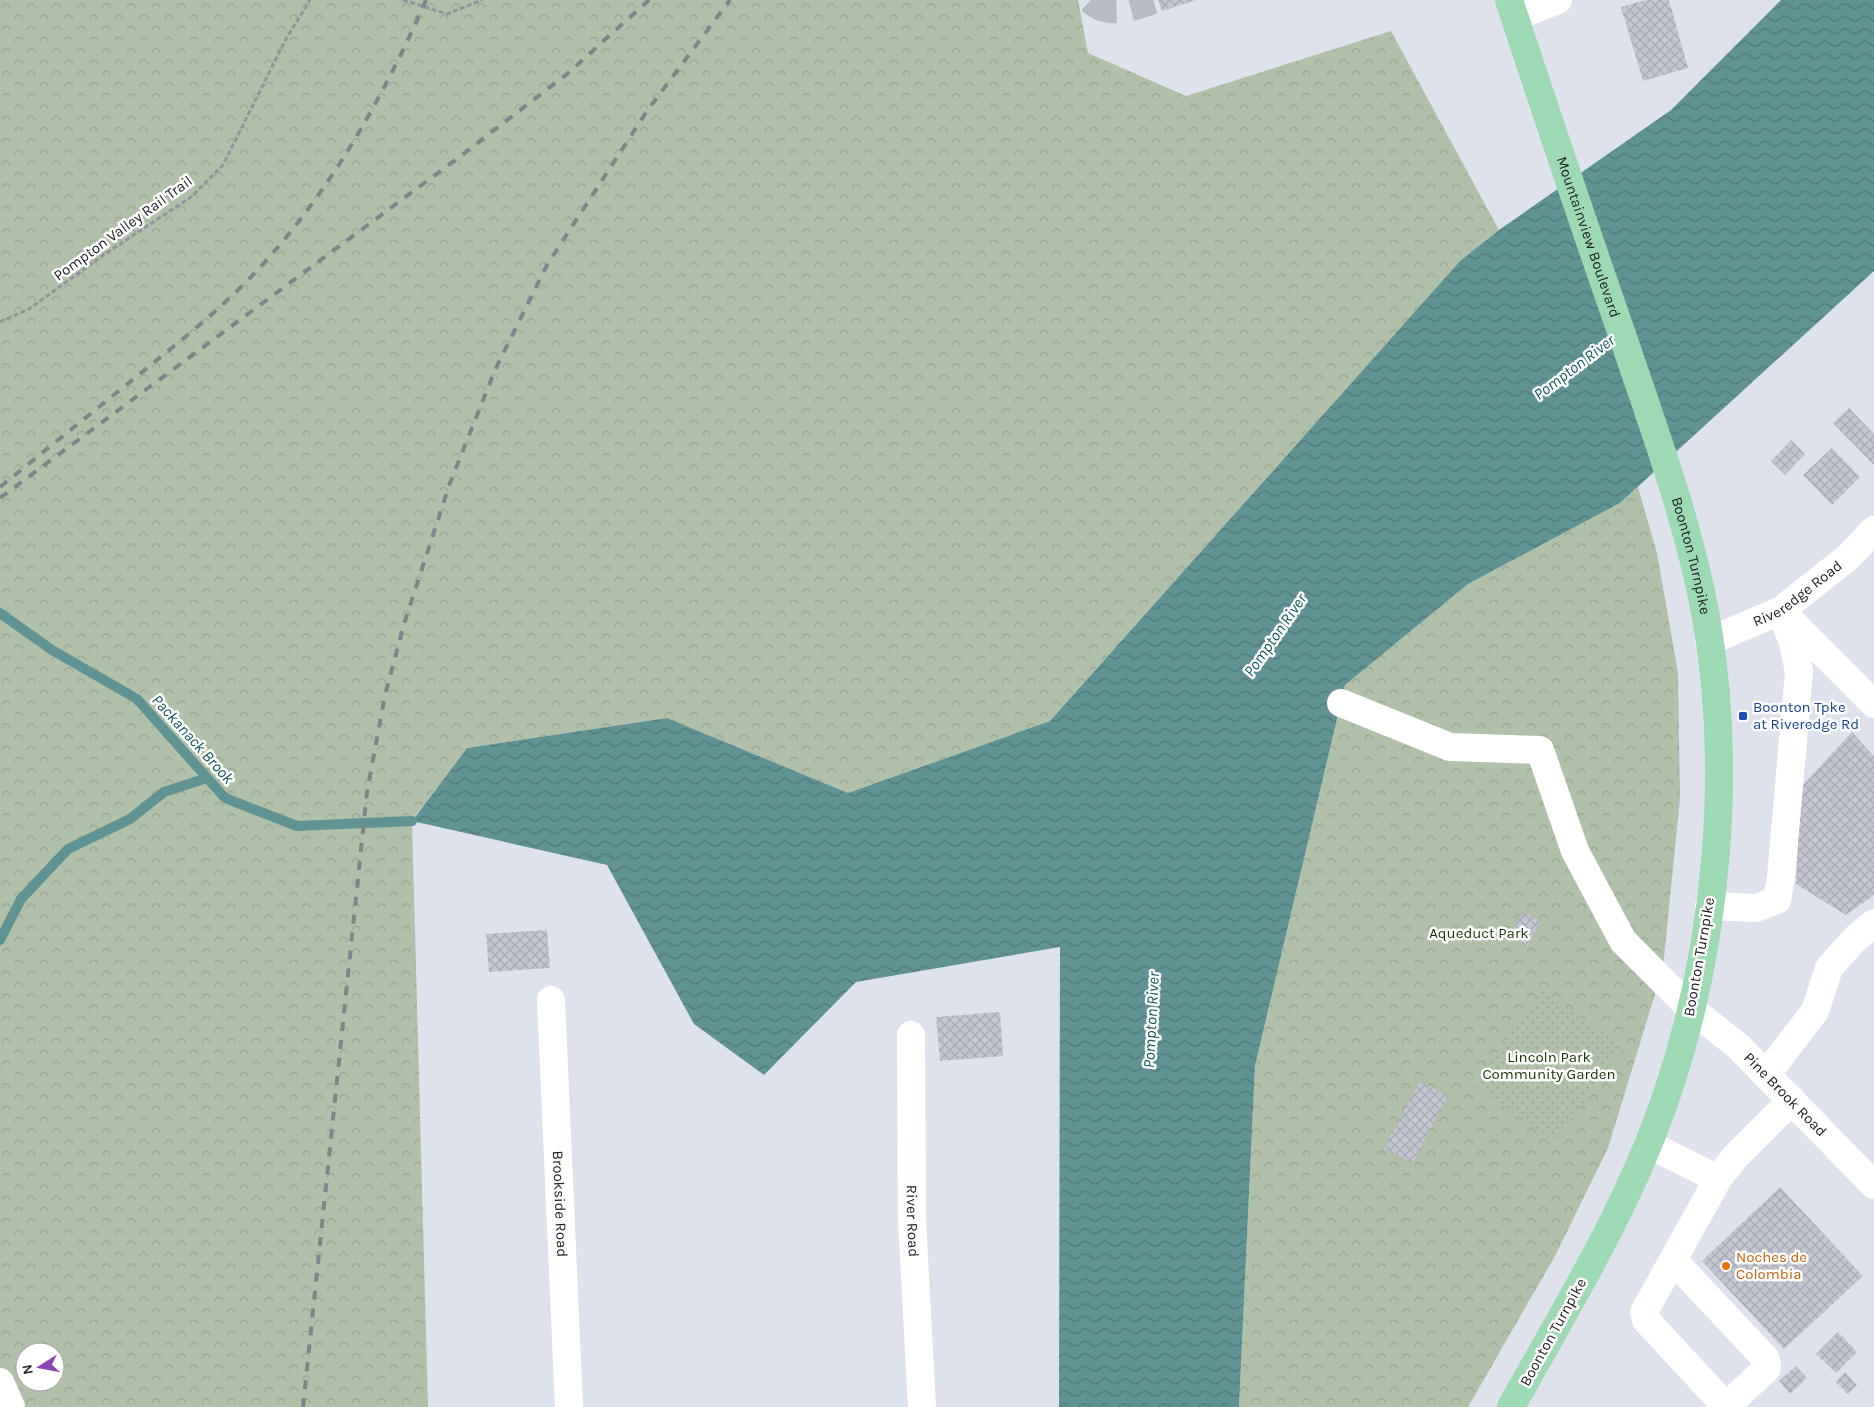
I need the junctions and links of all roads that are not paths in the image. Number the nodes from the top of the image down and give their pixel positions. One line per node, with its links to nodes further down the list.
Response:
1 (1558, 0): 2 (street)
2 (1512, 8): 3 (main road, Mountainview Boulevard)
3 (1669, 473): 6 (main road, Boonton Turnpike)
4 (1874, 530): 5 (street, Riveredge Road)
5 (1780, 611): 6 (street, Riveredge Road); 8 (street); 9 (street)
6 (1709, 641): 9 (main road, Boonton Turnpike)
7 (1341, 703): 12 (street, Pine Brook Road)
8 (1874, 704)
9 (1709, 906): 12 (main road, Boonton Turnpike)
10 (1874, 923): 14 (street)
11 (551, 1000): 22 (street, Brookside Road)
12 (1691, 1009): 14 (street, Pine Brook Road); 16 (main road, Boonton Turnpike)
13 (911, 1035): 23 (street, River Road)
14 (1766, 1075): 15 (street, Pine Brook Road)
15 (1792, 1100): 17 (street); 18 (street, Pine Brook Road)
16 (1648, 1144): 17 (street); 24 (main road, Boonton Turnpike)
17 (1718, 1180): 19 (street)
18 (1874, 1185)
19 (1674, 1260): 19 (street)
20 (0, 1382): 21 (street)
21 (11, 1407)
22 (569, 1407)
23 (922, 1407)
24 (1511, 1407)

